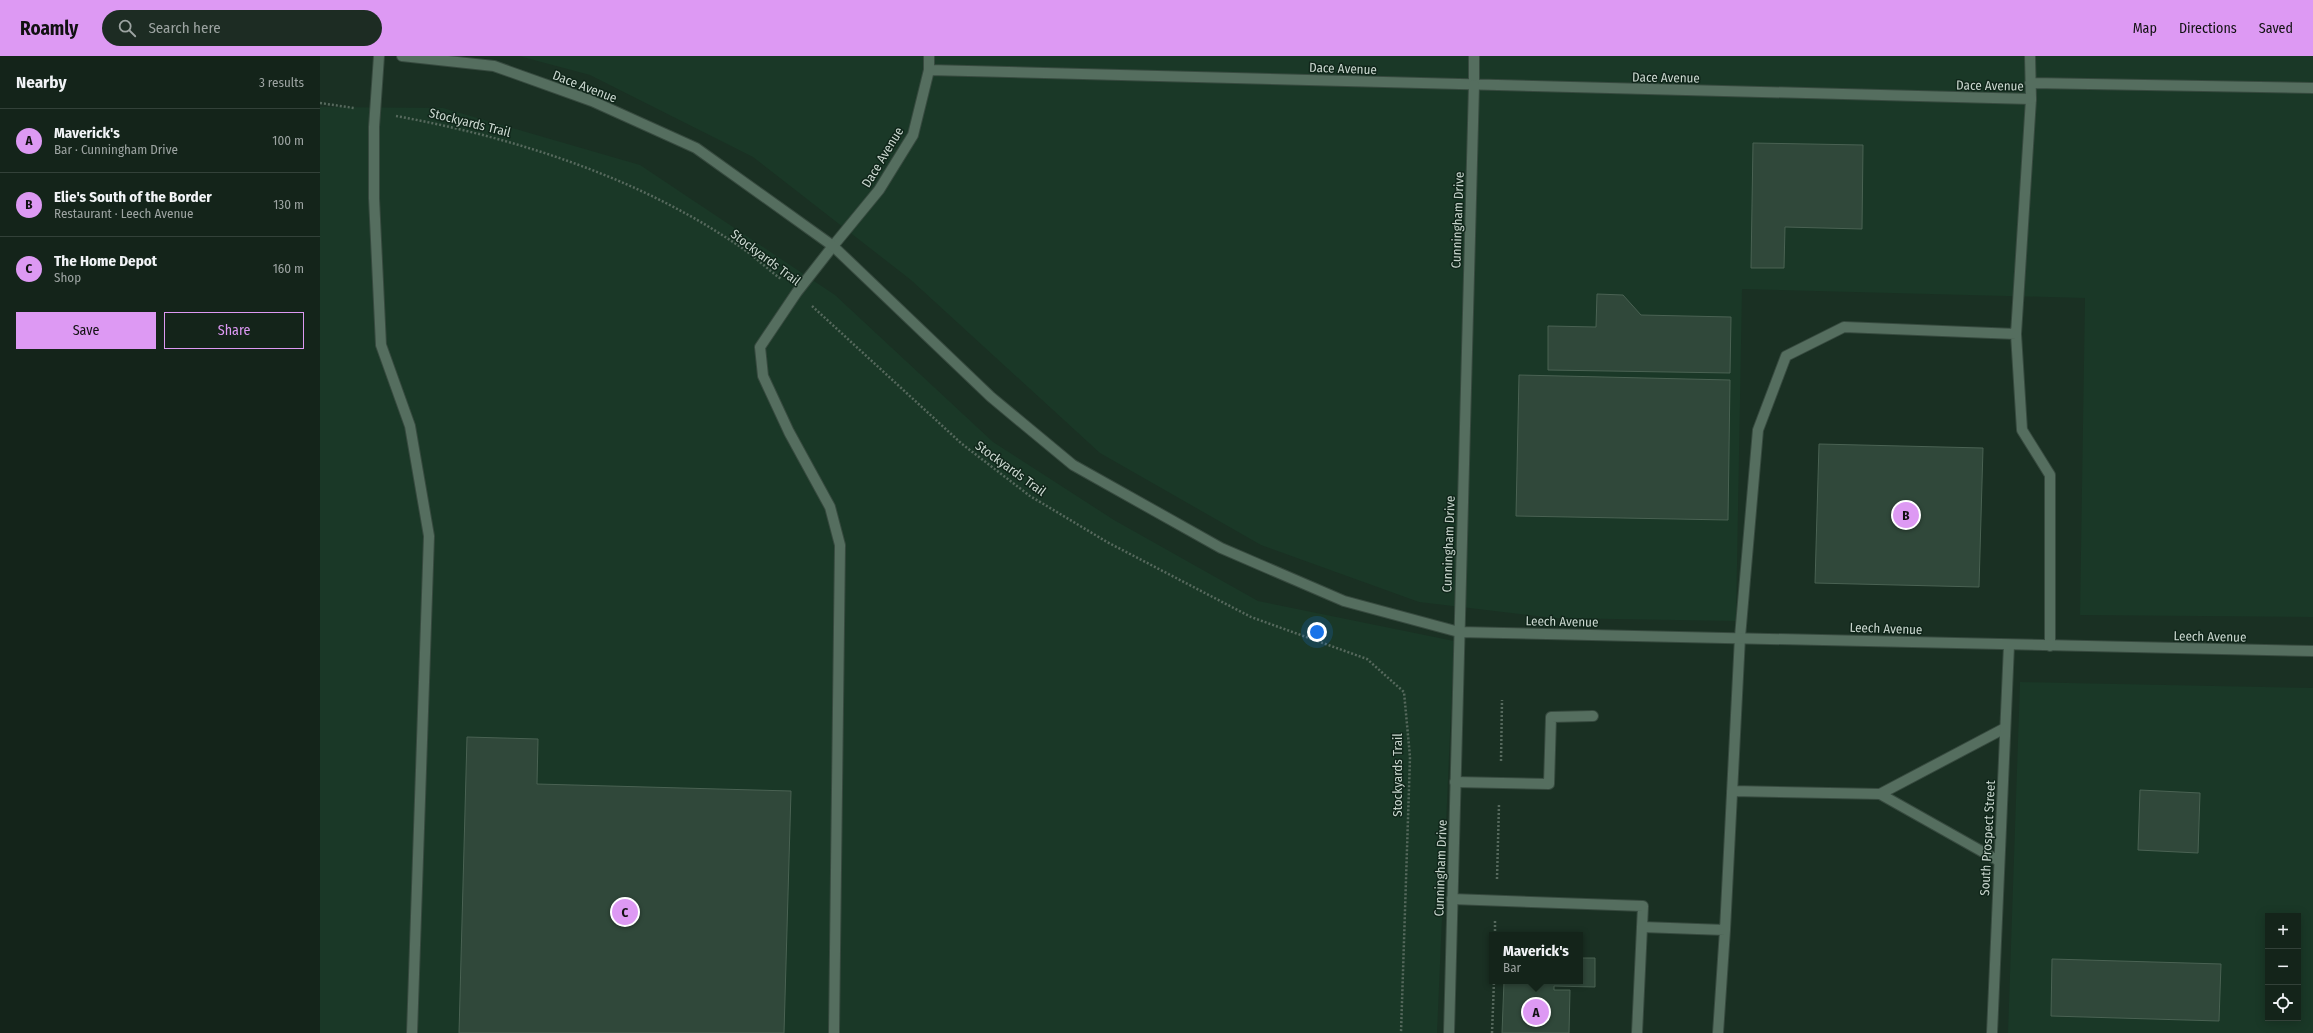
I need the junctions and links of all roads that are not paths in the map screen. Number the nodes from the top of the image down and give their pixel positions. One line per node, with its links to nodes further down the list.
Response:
1 (379, 56): 27 (street)
2 (402, 56): 11 (street, Dace Avenue)
3 (929, 56): 6 (street)
4 (1474, 56): 8 (street, Cunningham Drive)
5 (2030, 56): 7 (street)
6 (929, 70): 8 (street, Dace Avenue); 11 (street, Dace Avenue)
7 (2030, 83): 9 (street); 10 (street)
8 (1474, 85): 10 (street, Dace Avenue); 13 (street, Cunningham Drive)
9 (2313, 88)
10 (2030, 99): 12 (street)
11 (833, 246): 13 (street, Leech Avenue); 28 (street)
12 (2016, 334): 14 (street); 16 (street)
13 (1458, 632): 14 (street, Leech Avenue); 20 (street, Cunningham Drive)
14 (1740, 637): 15 (street, Leech Avenue); 21 (street)
15 (2009, 645): 16 (street, Leech Avenue); 19 (street, South Prospect Street)
16 (2050, 646): 17 (street, Leech Avenue)
17 (2313, 651)
18 (1593, 716): 20 (street)
19 (2005, 728): 22 (street); 23 (street, South Prospect Street)
20 (1456, 782): 24 (street, Cunningham Drive)
21 (1732, 790): 22 (street); 26 (street)
22 (1880, 794): 23 (street)
23 (1999, 861): 32 (street, South Prospect Street)
24 (1452, 899): 25 (street); 29 (street, Cunningham Drive)
25 (1642, 927): 26 (street); 30 (street)
26 (1725, 930): 31 (street)
27 (412, 1033)
28 (834, 1033)
29 (1449, 1033)
30 (1637, 1033)
31 (1718, 1033)
32 (1992, 1033)

